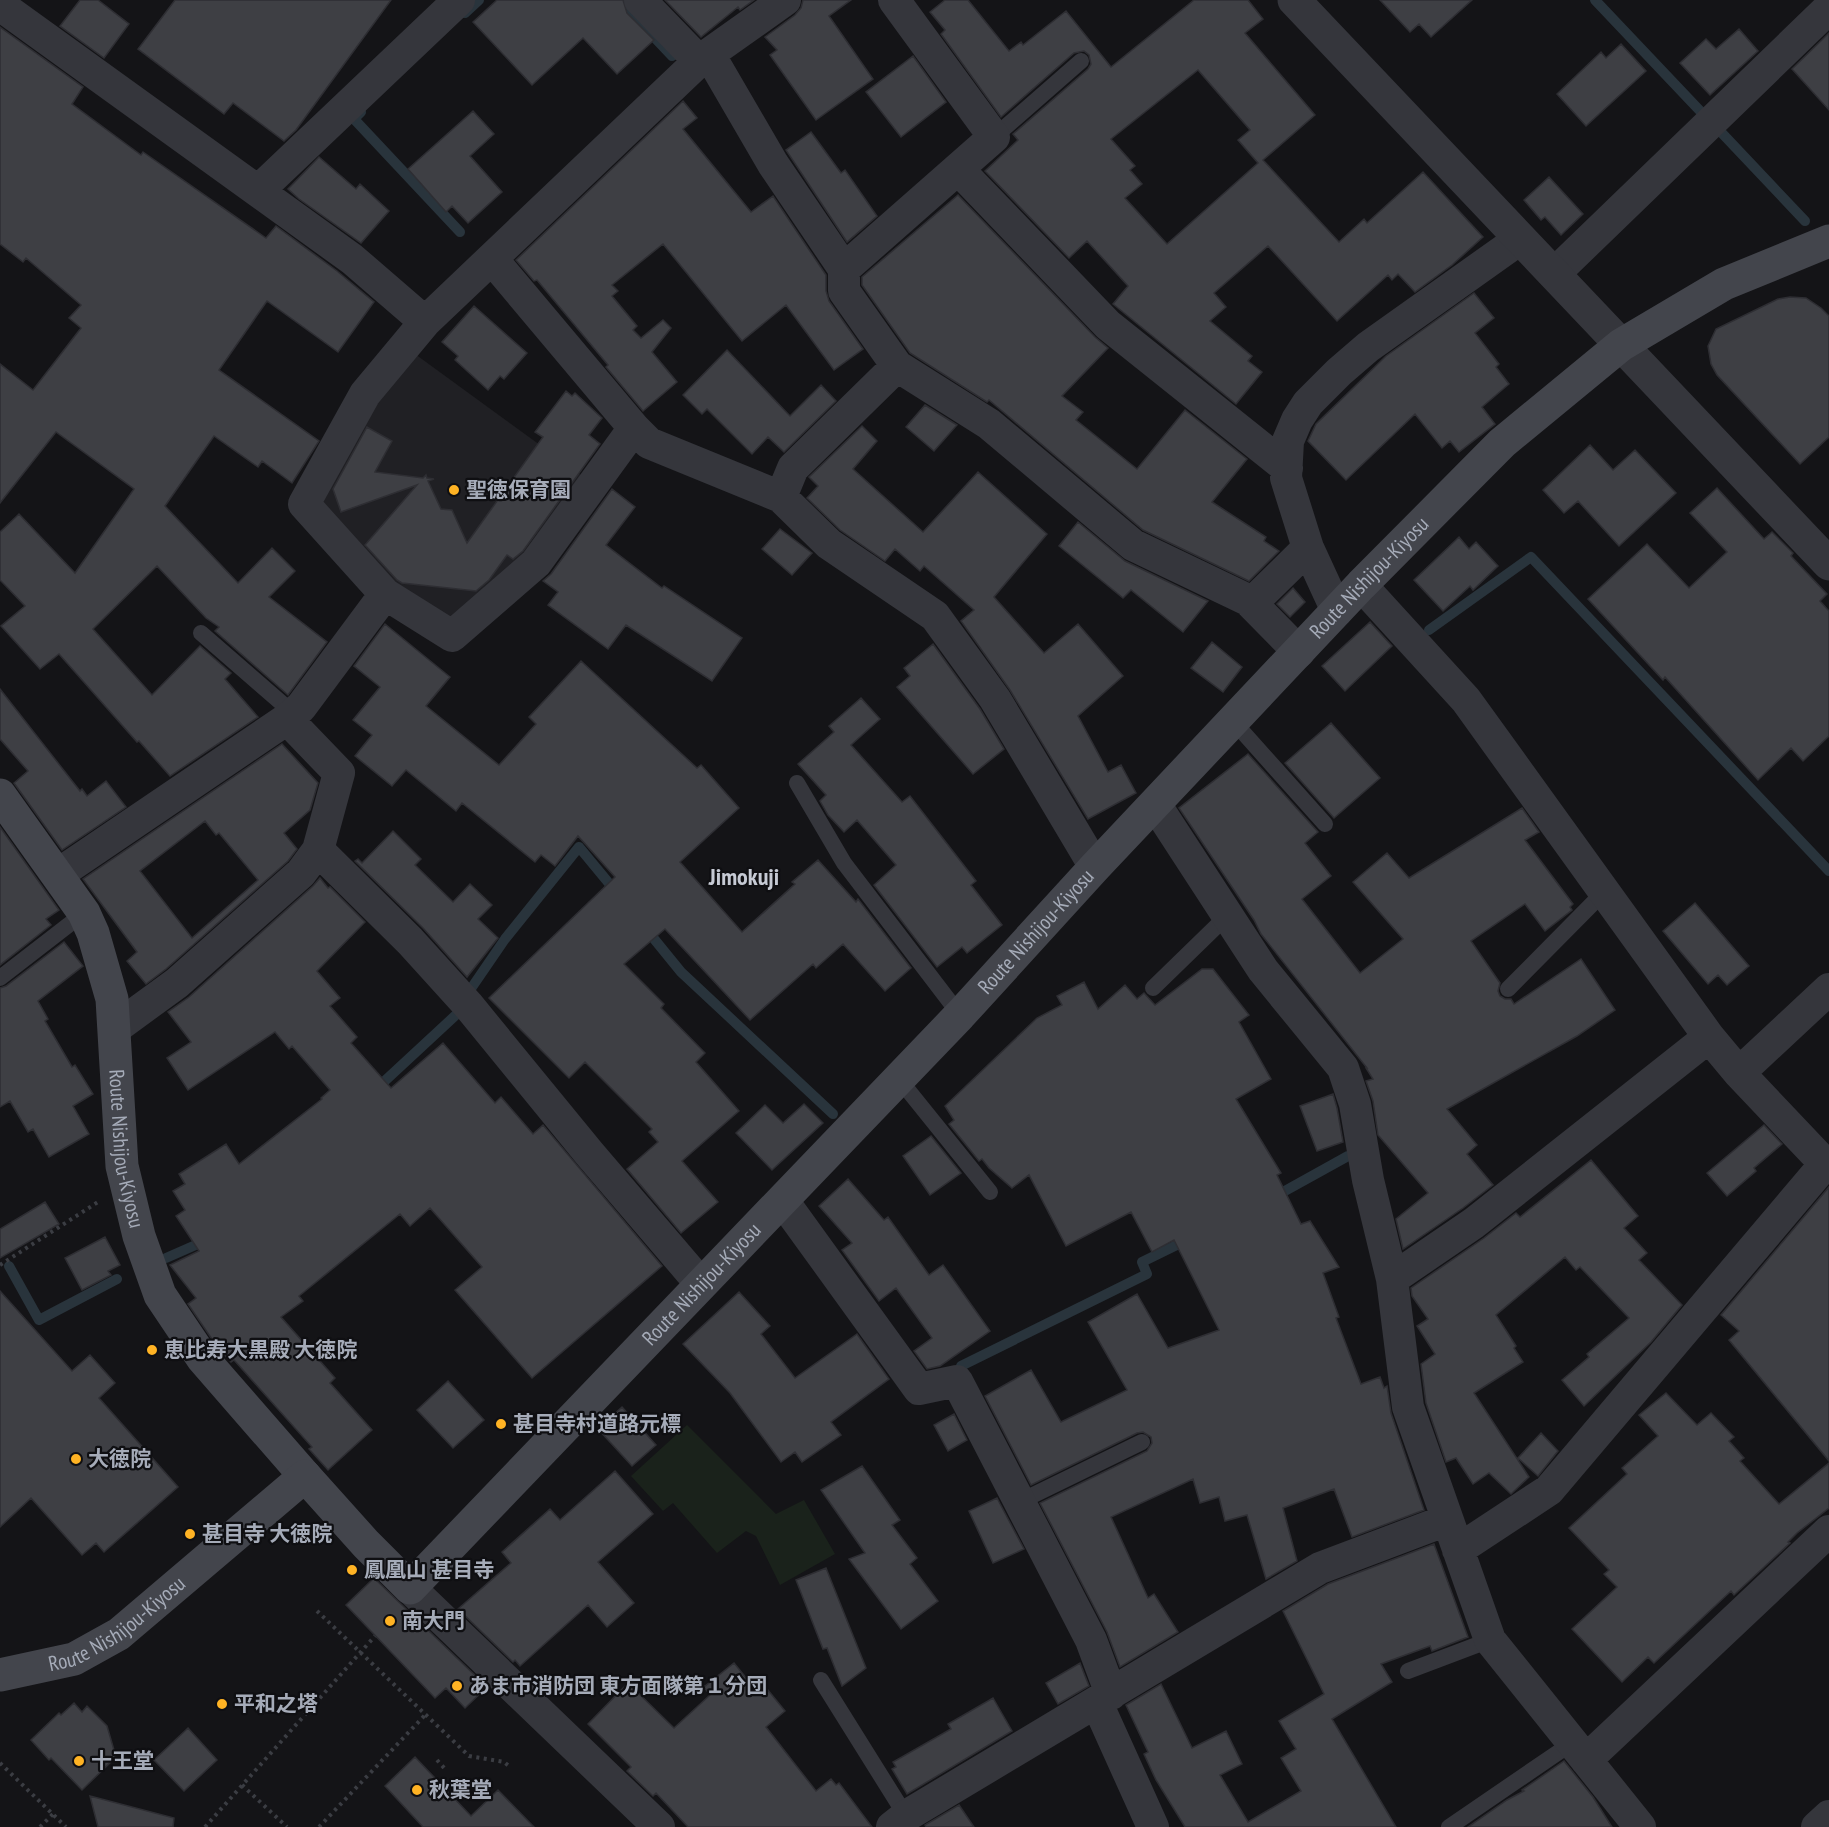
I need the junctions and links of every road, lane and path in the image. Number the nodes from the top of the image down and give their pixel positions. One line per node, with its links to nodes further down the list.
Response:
1 (459, 0): 12 (street)
2 (640, 0): 8 (street)
3 (784, 0): 8 (street)
4 (894, 0): 10 (street)
5 (1294, 0): 13 (street)
6 (0, 5): 12 (street)
7 (1829, 8): 17 (street)
8 (704, 58): 15 (street); 16 (street)
9 (1081, 61): 10 (lane)
10 (994, 137): 11 (street)
11 (958, 169): 16 (street); 22 (street)
12 (258, 191): 18 (street)
13 (1520, 239): 17 (street); 22 (street)
14 (1829, 241): 19 (main road, Route Nishijou-Kiyosu)
15 (492, 259): 18 (street); 21 (street)
16 (843, 269): 20 (street)
17 (1554, 274): 19 (street)
18 (425, 322): 27 (street)
19 (1621, 345): 25 (street); 26 (main road, Route Nishijou-Kiyosu)
20 (897, 366): 23 (street); 28 (street)
21 (634, 428): 23 (street); 27 (street)
22 (1287, 468): 24 (street)
23 (781, 497): 39 (street)
24 (1308, 548): 28 (street); 29 (street)
25 (1829, 564)
26 (1361, 585): 29 (main road, Route Nishijou-Kiyosu); 41 (street)
27 (385, 594): 32 (street)
28 (1252, 603): 31 (street)
29 (1337, 611): 31 (main road, Route Nishijou-Kiyosu)
30 (201, 633): 32 (lane)
31 (1299, 652): 33 (main road, Route Nishijou-Kiyosu)
32 (290, 716): 38 (street); 40 (street)
33 (1233, 721): 36 (main road, Route Nishijou-Kiyosu); 37 (lane)
34 (797, 783): 48 (lane)
35 (0, 795): 40 (main road, Route Nishijou-Kiyosu)
36 (1155, 804): 39 (main road, Route Nishijou-Kiyosu); 43 (street)
37 (1325, 824)
38 (318, 850): 49 (street); 59 (street)
39 (1095, 867): 48 (main road, Route Nishijou-Kiyosu)
40 (57, 875): 42 (main road, Route Nishijou-Kiyosu)
41 (1605, 891): 46 (lane); 50 (street)
42 (84, 913): 44 (lane); 49 (main road, Route Nishijou-Kiyosu)
43 (1227, 916): 45 (lane); 58 (street)
44 (0, 978)
45 (1153, 988)
46 (1508, 989)
47 (1829, 989): 51 (street)
48 (960, 1015): 52 (main road, Route Nishijou-Kiyosu)
49 (114, 1029): 54 (main road, Route Nishijou-Kiyosu)
50 (1709, 1037): 51 (street); 58 (street)
51 (1739, 1073): 53 (street)
52 (899, 1080): 55 (lane); 56 (main road, Route Nishijou-Kiyosu)
53 (1827, 1166): 65 (street)
54 (126, 1185): 57 (path); 61 (main road, Route Nishijou-Kiyosu)
55 (990, 1192)
56 (783, 1202): 59 (main road, Route Nishijou-Kiyosu); 62 (street)
57 (0, 1265)
58 (1392, 1279): 63 (street)
59 (701, 1284): 66 (main road, Route Nishijou-Kiyosu)
60 (1143, 1442): 62 (lane)
61 (305, 1476): 66 (main road, Route Nishijou-Kiyosu); 72 (main road, Route Nishijou-Kiyosu)
62 (1019, 1502): 74 (street)
63 (1447, 1520): 65 (street); 74 (street)
64 (1829, 1531): 76 (street)
65 (1458, 1550): 69 (street)
66 (410, 1588): 90 (street)
67 (317, 1611): 70 (path)
68 (375, 1636): 70 (path)
69 (1490, 1640): 71 (lane); 76 (street)
70 (361, 1652): 75 (path); 81 (path)
71 (1408, 1671)
72 (0, 1676)
73 (822, 1680): 84 (lane)
74 (1104, 1699): 84 (street); 91 (street)
75 (426, 1714): 79 (path); 89 (path)
76 (1579, 1752): 92 (lane); 93 (street)
77 (437, 1760): 80 (path)
78 (0, 1763): 82 (path)
79 (509, 1766)
80 (446, 1770)
81 (242, 1785): 87 (path); 88 (path)
82 (53, 1814): 85 (path); 86 (path)
83 (1829, 1816): 94 (street)
84 (899, 1822)
85 (40, 1827)
86 (66, 1827)
87 (205, 1827)
88 (287, 1827)
89 (319, 1827)
90 (659, 1827)
91 (1153, 1827)
92 (1449, 1827)
93 (1640, 1827)
94 (1817, 1827)

